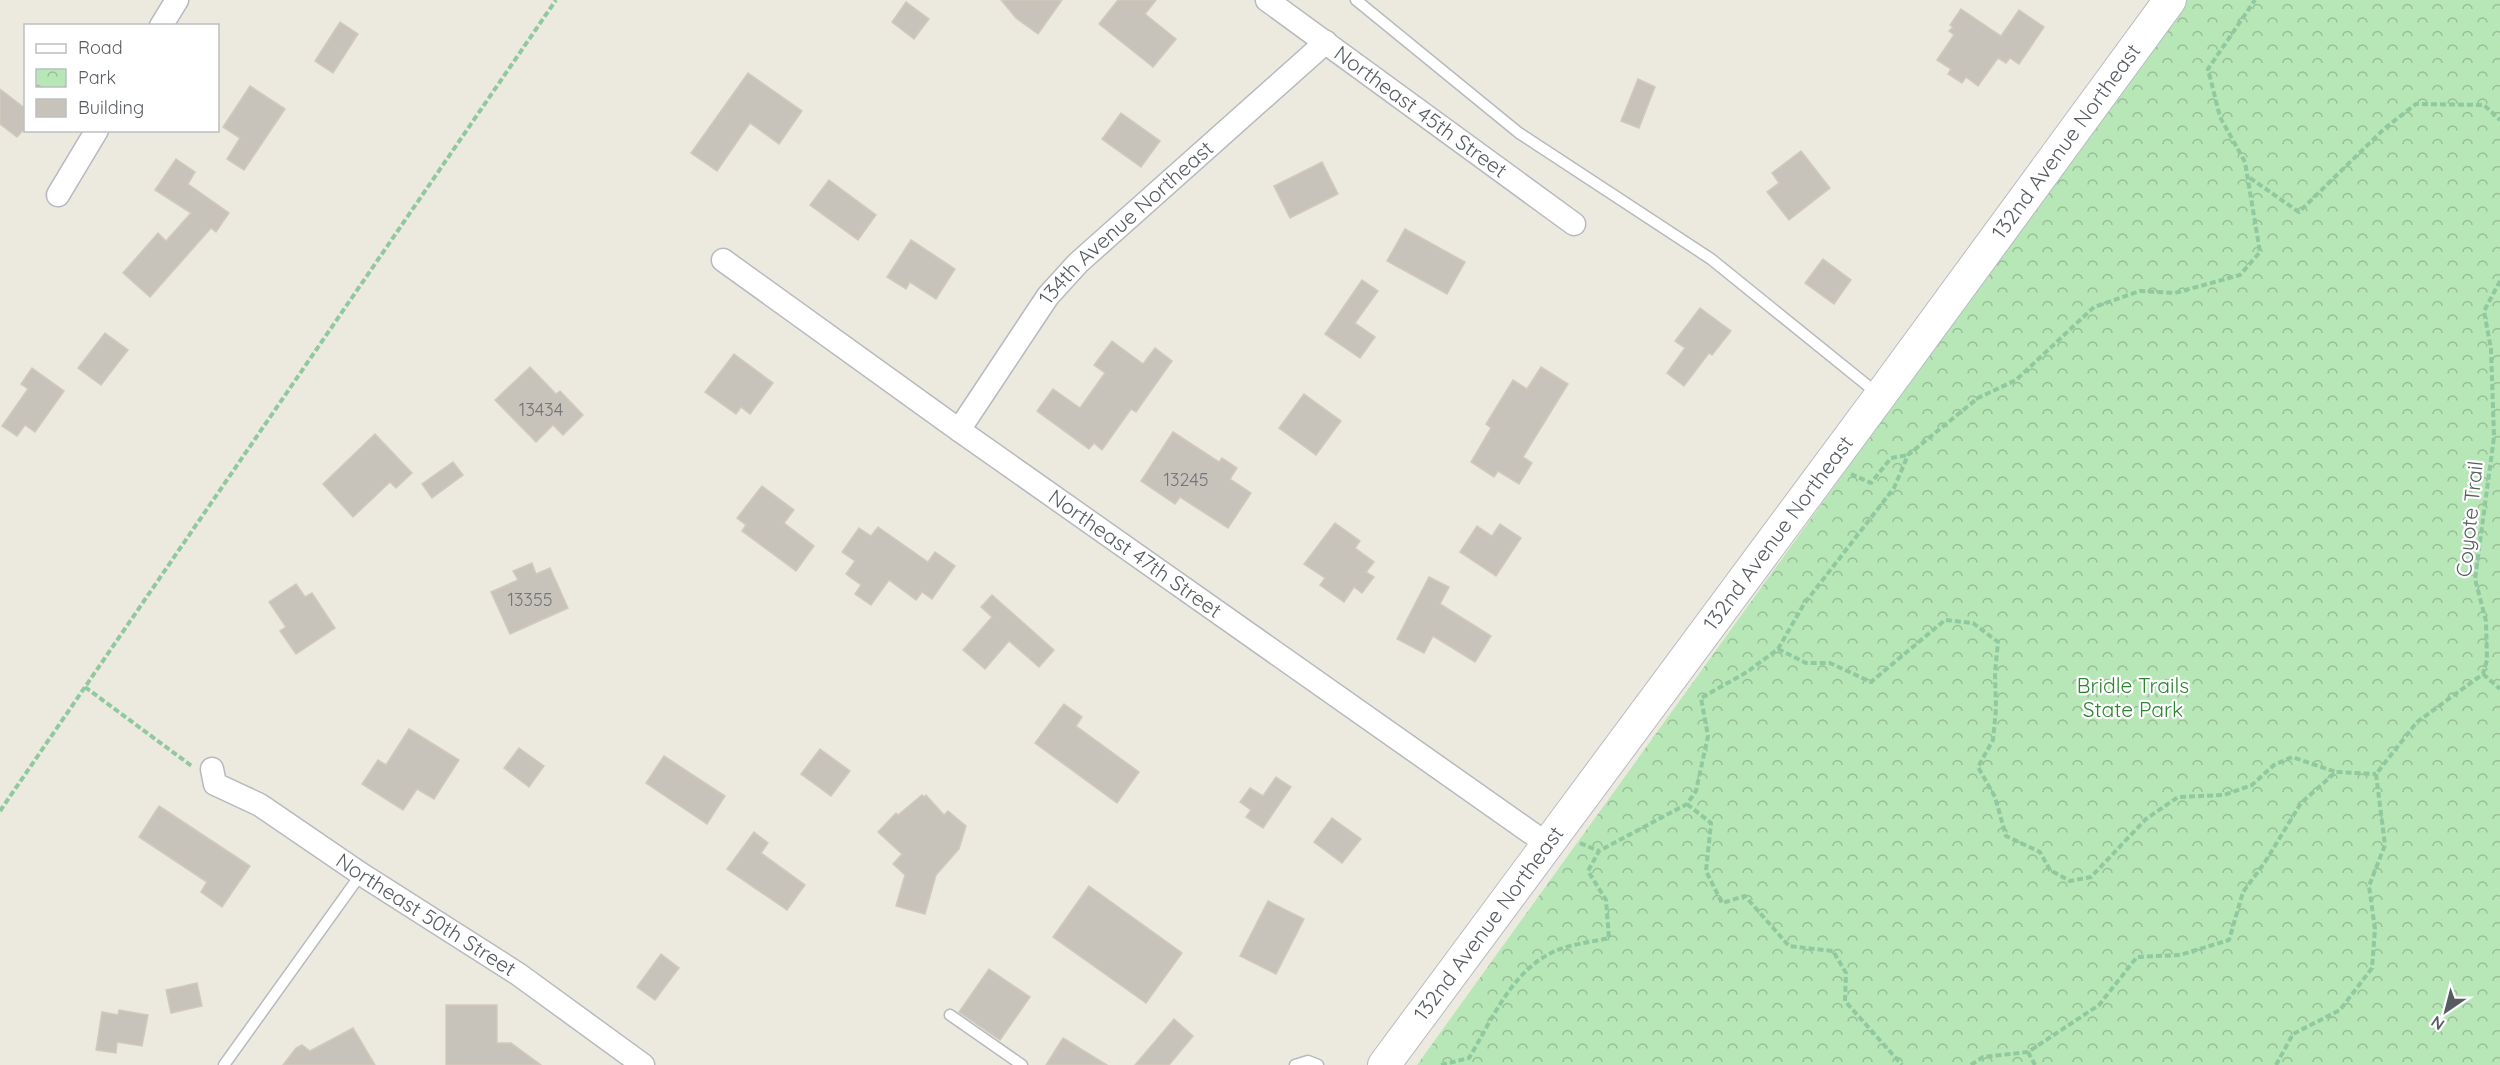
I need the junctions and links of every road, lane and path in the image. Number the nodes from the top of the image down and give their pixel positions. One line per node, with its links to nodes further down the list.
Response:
1 (177, 0): 7 (street)
2 (556, 0): 22 (path)
3 (1267, 0): 8 (street, Northeast 45th Street)
4 (1356, 0): 16 (lane)
5 (2170, 0): 16 (street, 132nd Avenue Northeast)
6 (2255, 0): 11 (path)
7 (162, 24)
8 (1326, 42): 13 (street, Northeast 45th Street); 17 (street, 134th Avenue Northeast)
9 (2500, 120): 11 (path)
10 (96, 132): 12 (street)
11 (2249, 177): 18 (path)
12 (58, 195)
13 (1574, 225)
14 (723, 260): 17 (street, Northeast 47th Street)
15 (2500, 281): 21 (path, Coyote Trail)
16 (1880, 396): 19 (street, 132nd Avenue Northeast)
17 (959, 430): 29 (street, Northeast 47th Street)
18 (1908, 454): 19 (path); 20 (path)
19 (1829, 464): 29 (street, 132nd Avenue Northeast)
20 (1778, 649): 24 (path); 27 (path)
21 (2482, 674): 23 (path); 25 (path)
22 (85, 687): 26 (path); 28 (path)
23 (2500, 689)
24 (2336, 772): 25 (path); 33 (path)
25 (2376, 774): 44 (path)
26 (213, 777): 31 (street, Northeast 50th Street)
27 (1687, 804): 30 (path); 41 (path)
28 (0, 811)
29 (1562, 843): 30 (path); 39 (street, 132nd Avenue Northeast)
30 (1599, 851): 40 (path)
31 (361, 874): 34 (lane); 35 (street, Northeast 50th Street)
32 (950, 1015): 36 (lane)
33 (2028, 1052): 42 (path); 43 (path)
34 (224, 1065)
35 (643, 1065)
36 (1022, 1065)
37 (1294, 1065): 38 (lane)
38 (1318, 1065)
39 (1384, 1065)
40 (1441, 1065)
41 (1902, 1065)
42 (1971, 1065)
43 (2035, 1065)
44 (2276, 1065)

